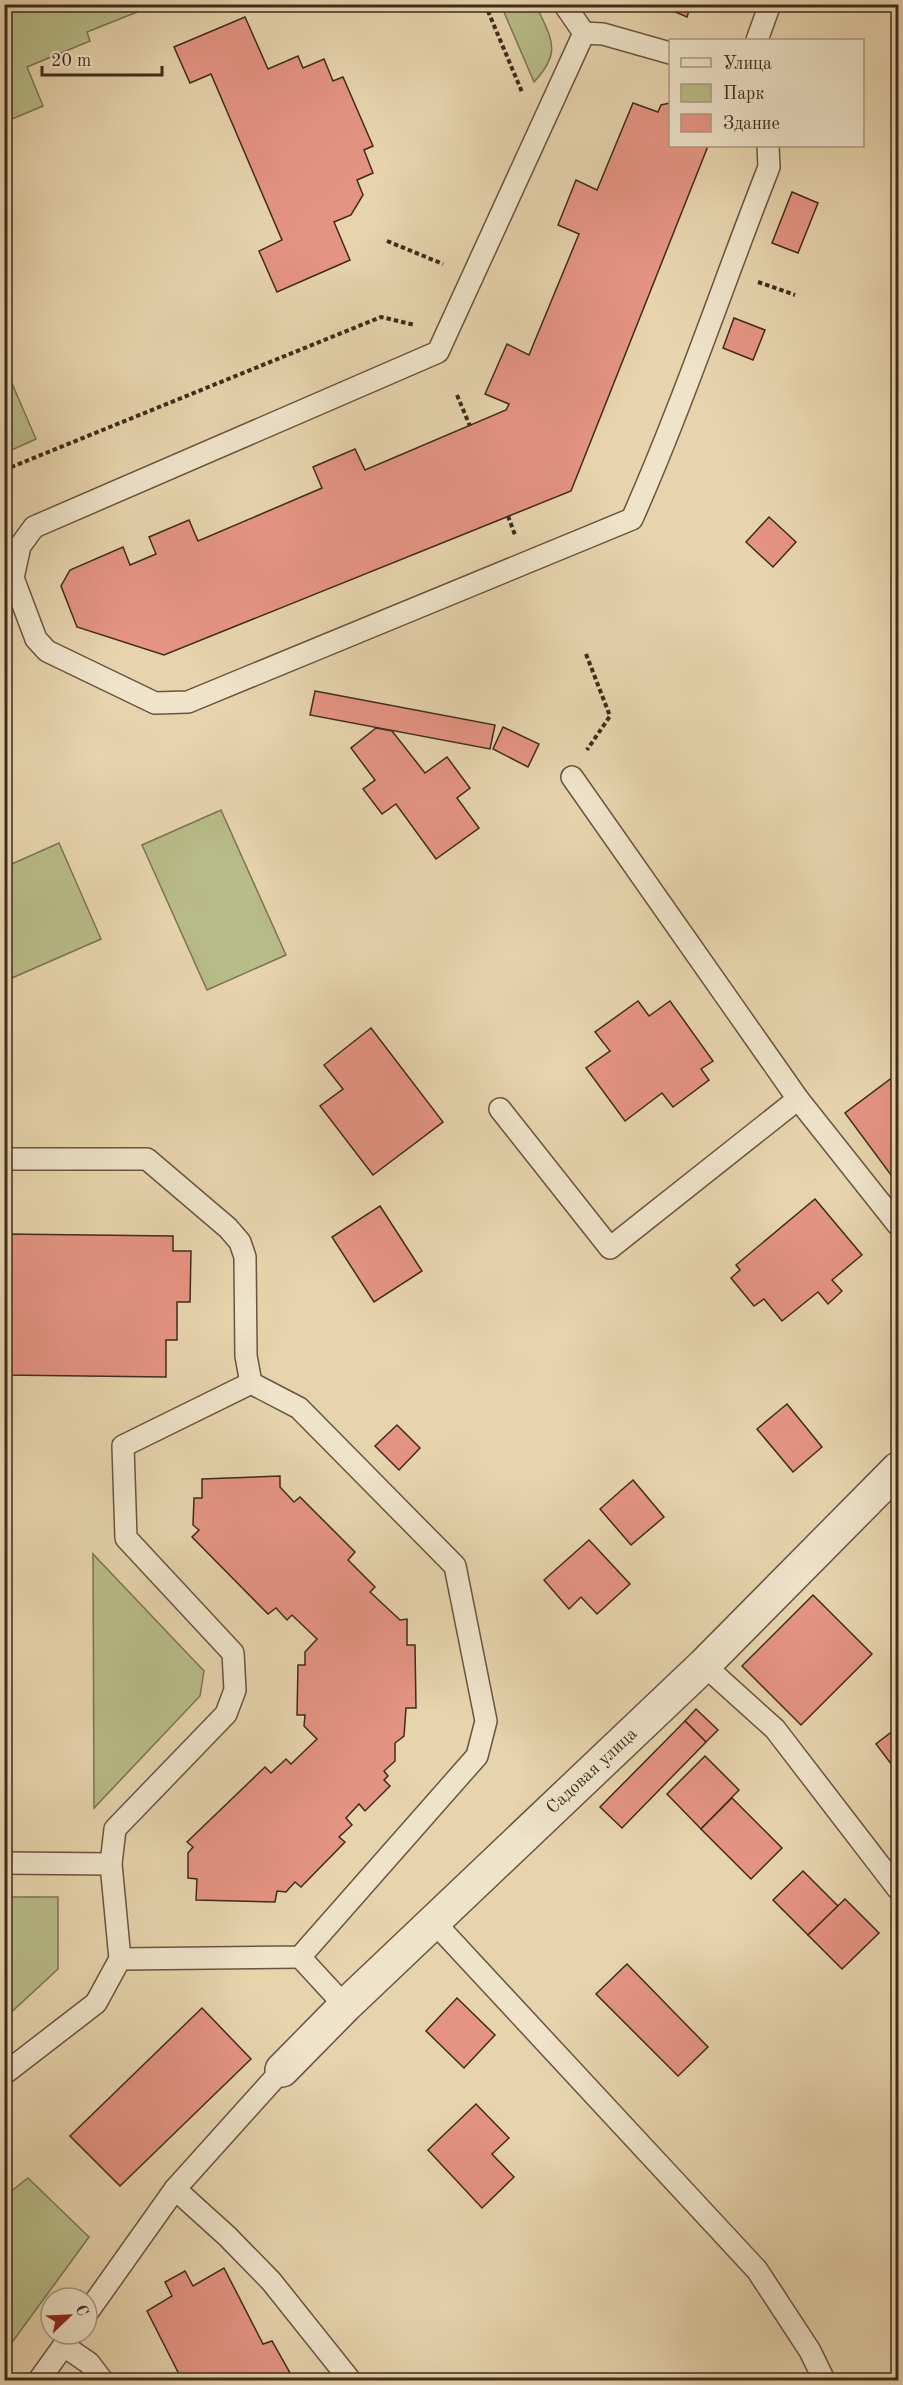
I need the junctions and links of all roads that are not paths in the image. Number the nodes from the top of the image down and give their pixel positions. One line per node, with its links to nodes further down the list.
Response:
1 (564, 4): 3 (lane)
2 (770, 4): 4 (lane)
3 (584, 33): 5 (lane); 6 (lane)
4 (757, 39)
5 (669, 53)
6 (768, 147)
7 (573, 777): 8 (lane)
8 (798, 1099): 9 (lane); 11 (lane)
9 (500, 1109)
10 (4, 1159): 12 (lane)
11 (898, 1225)
12 (251, 1383): 16 (lane); 19 (lane)
13 (898, 1469): 14 (street, Садовая улица)
14 (704, 1665): 17 (lane); 18 (street, Садовая улица)
15 (4, 1863): 16 (lane)
16 (111, 1864): 20 (lane)
17 (898, 1889)
18 (434, 1922): 21 (street, Садовая улица); 31 (lane)
19 (300, 1957): 20 (lane); 21 (lane)
20 (120, 1959): 23 (lane)
21 (345, 2006): 22 (street, Садовая улица)
22 (282, 2070): 24 (lane)
23 (4, 2074)
24 (175, 2189): 25 (lane); 30 (lane)
25 (99, 2296)
26 (64, 2346): 28 (lane)
27 (73, 2346): 29 (lane)
28 (39, 2380)
29 (102, 2380)
30 (350, 2380)
31 (824, 2380)

